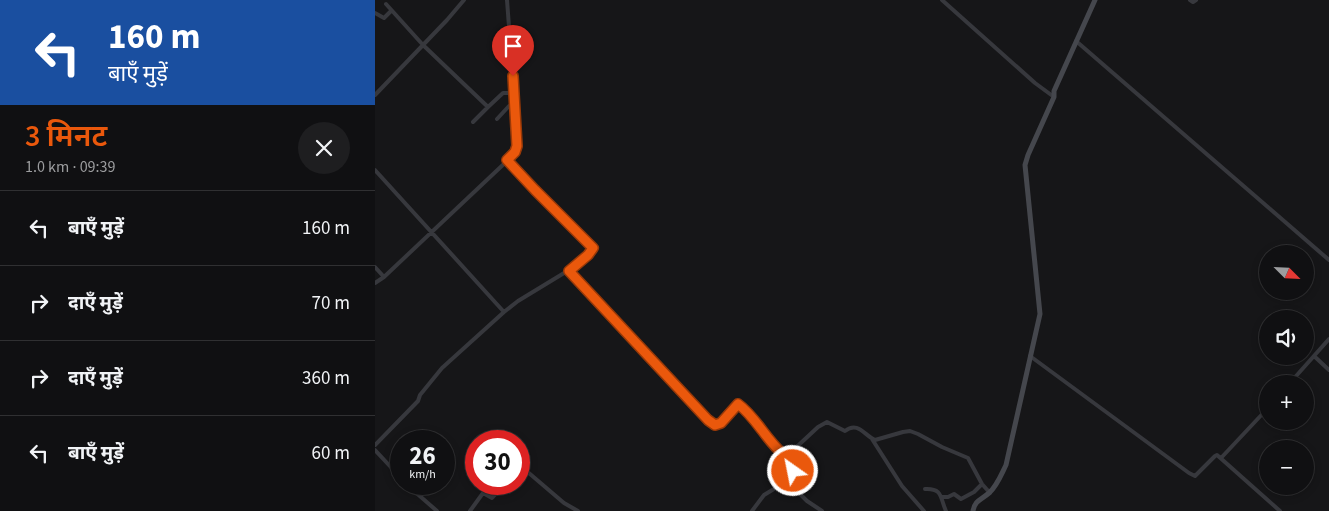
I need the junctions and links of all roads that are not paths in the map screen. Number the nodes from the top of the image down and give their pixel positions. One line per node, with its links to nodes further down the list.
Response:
1 (463, 0): 11 (street)
2 (507, 0): 12 (street)
3 (942, 0): 14 (street)
4 (1095, 0): 10 (street)
5 (1189, 0): 6 (street)
6 (1196, 0)
7 (386, 4): 8 (street)
8 (391, 11): 9 (street); 11 (street)
9 (375, 13)
10 (1076, 42): 14 (street); 22 (street)
11 (423, 45): 13 (street); 16 (street)
12 (514, 93): 15 (street); 16 (street)
13 (375, 95)
14 (1053, 97): 29 (street)
15 (514, 104): 17 (street); 19 (street)
16 (489, 106): 18 (street)
17 (497, 119)
18 (473, 122)
19 (507, 160): 21 (street); 24 (street)
20 (375, 170): 21 (street)
21 (430, 232): 25 (street); 27 (street)
22 (1329, 260)
23 (375, 267): 25 (street)
24 (569, 270): 27 (street); 38 (street)
25 (384, 277): 26 (street)
26 (375, 283)
27 (503, 312): 36 (street)
28 (1329, 339): 30 (street)
29 (1030, 356): 39 (street); 45 (street)
30 (1314, 356): 32 (street)
31 (1306, 365): 33 (street)
32 (1329, 370)
33 (1297, 375)
34 (1259, 418): 39 (street)
35 (872, 439): 38 (street); 43 (street); 54 (street)
36 (375, 445)
37 (375, 450): 40 (street)
38 (787, 454): 42 (street)
39 (1221, 458): 57 (street)
40 (390, 466)
41 (530, 474): 51 (street)
42 (787, 482): 52 (street); 53 (street)
43 (982, 484): 45 (street); 48 (street)
44 (925, 489): 48 (street)
45 (990, 493): 56 (street)
46 (419, 495): 49 (street)
47 (482, 495): 50 (street)
48 (942, 497): 55 (street)
49 (437, 511)
50 (469, 511)
51 (578, 511)
52 (752, 511)
53 (823, 511)
54 (924, 511)
55 (946, 511)
56 (973, 511)
57 (1280, 511)

